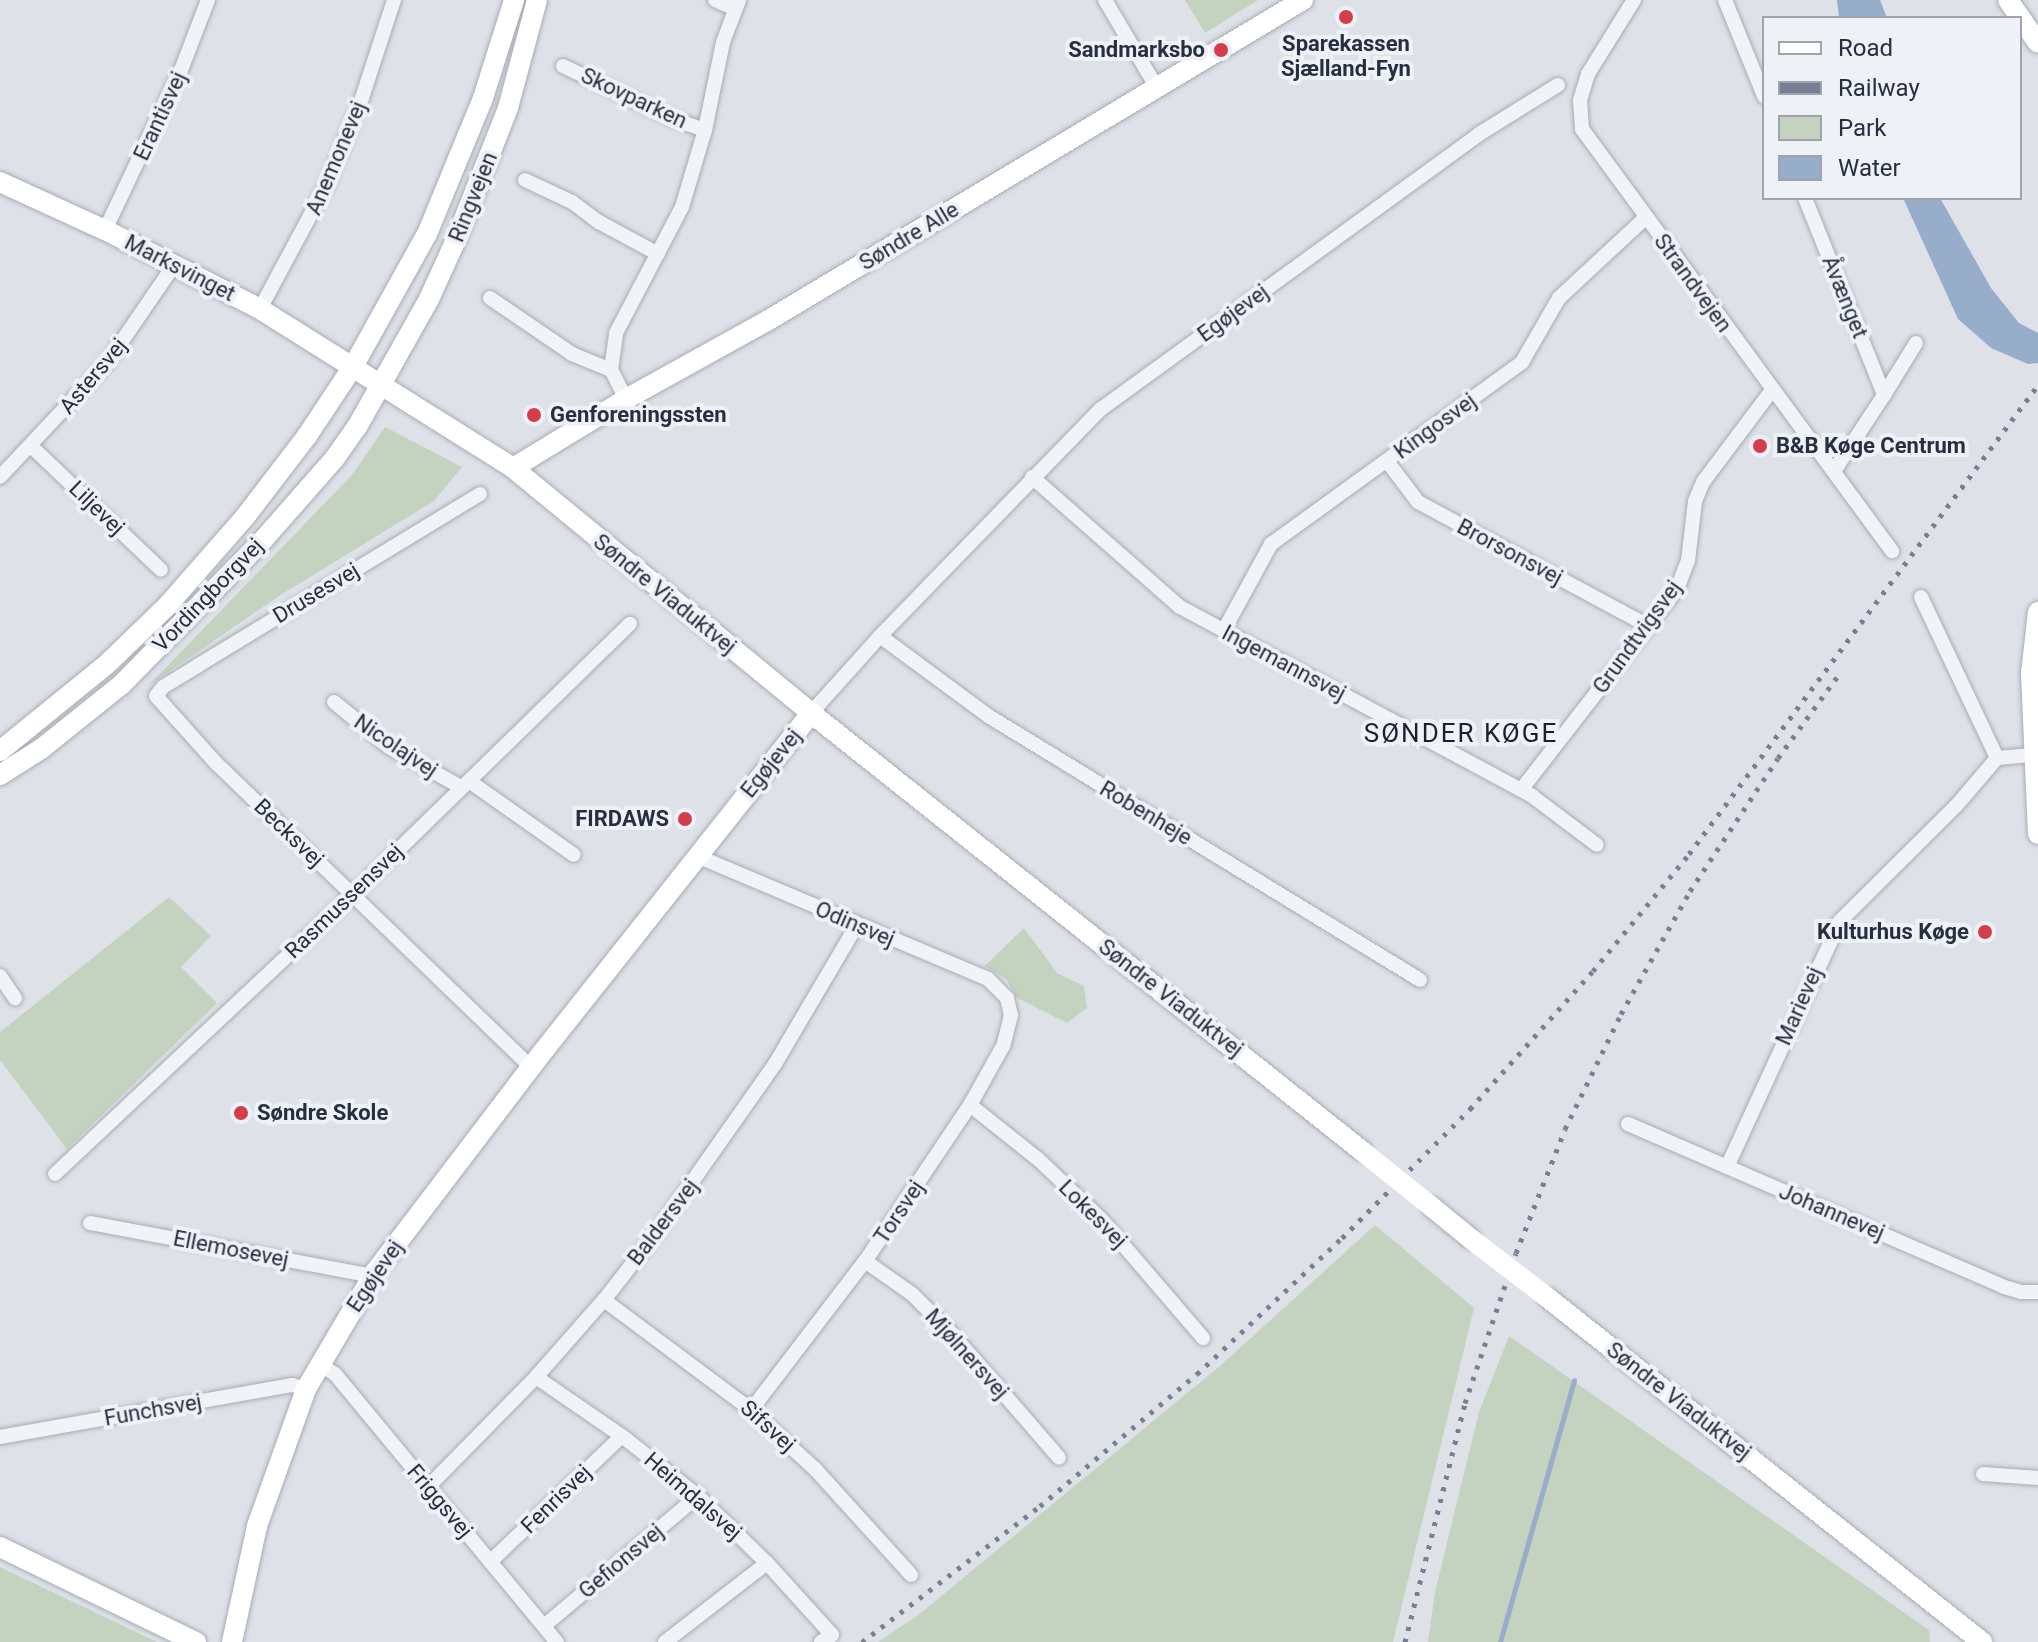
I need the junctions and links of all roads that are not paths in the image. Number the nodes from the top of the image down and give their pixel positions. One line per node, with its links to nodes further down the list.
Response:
1 (208, 0): 22 (street, Erantisvej)
2 (394, 0): 26 (street, Anemonevej)
3 (514, 0): 28 (main road, Ringvejen)
4 (537, 0): 30 (main road, Ringvejen)
5 (715, 0): 10 (street, Skovparken)
6 (1105, 0): 15 (street)
7 (1303, 0): 15 (main road, Søndre Alle)
8 (1634, 0): 21 (street, Strandvejen)
9 (1725, 0): 16 (street)
10 (737, 4): 17 (street, Skovparken)
11 (2022, 20): 12 (main road)
12 (2038, 43)
13 (563, 66): 17 (street, Skovparken)
14 (1558, 85): 39 (street, Egøjevej)
15 (1157, 88): 33 (main road, Søndre Alle)
16 (1762, 91)
17 (705, 130): 23 (street, Skovparken)
18 (525, 180): 23 (street)
19 (2, 187): 22 (main road, Marksvinget)
20 (1806, 200): 32 (street, Åvænget)
21 (1645, 218): 31 (street, Strandvejen); 35 (street, Kingosvej)
22 (105, 230): 24 (main road, Marksvinget)
23 (658, 254): 29 (street, Skovparken)
24 (174, 265): 26 (main road, Marksvinget); 34 (street, Astersvej)
25 (490, 298): 29 (street)
26 (260, 309): 28 (main road, Marksvinget)
27 (1916, 343): 32 (street)
28 (354, 365): 30 (main road, Søndre Viaduktvej); 52 (main road, Vordingborgvej)
29 (611, 370): 33 (street)
30 (382, 383): 36 (main road, Søndre Viaduktvej); 55 (main road, Vordingborgvej)
31 (1772, 390): 37 (street, Strandvejen); 46 (street, Grundtvigsvej)
32 (1884, 395): 37 (street)
33 (626, 399): 36 (main road, Søndre Alle)
34 (32, 447): 38 (street, Astersvej); 42 (street, Liljevej)
35 (1387, 461): 46 (street, Brorsonsvej); 47 (street, Kingosvej)
36 (513, 468): 51 (main road, Søndre Viaduktvej)
37 (1834, 471): 41 (street, Strandvejen)
38 (0, 477)
39 (1032, 477): 47 (street, Ingemannsvej); 48 (street, Egøjevej)
40 (480, 494): 49 (street, Drusesvej)
41 (1892, 551)
42 (161, 570)
43 (1921, 597): 54 (street)
44 (2038, 612): 53 (main road)
45 (630, 624): 56 (street, Rasmussensvej)
46 (1648, 626): 57 (street, Grundtvigsvej)
47 (1224, 630): 57 (street, Ingemannsvej)
48 (880, 636): 51 (street, Egøjevej); 65 (street, Robenheje)
49 (156, 696): 62 (street, Becksvej)
50 (334, 702): 56 (street, Nicolajvej)
51 (811, 713): 61 (main road, Egøjevej); 100 (main road, Søndre Viaduktvej, bridge)
52 (0, 751)
53 (2033, 755): 54 (street); 58 (main road)
54 (1997, 758): 71 (street, Marievej)
55 (0, 775)
56 (465, 784): 60 (street, Nicolajvej); 62 (street, Rasmussensvej)
57 (1521, 790): 59 (street, Ingemannsvej)
58 (2037, 823)
59 (1597, 845)
60 (574, 855)
61 (697, 856): 63 (street, Odinsvej); 68 (main road, Egøjevej)
62 (353, 894): 68 (street, Becksvej); 72 (street, Rasmussensvej)
63 (857, 925): 67 (street, Odinsvej); 77 (street, Baldersvej)
64 (0, 976): 66 (street)
65 (1420, 980)
66 (15, 998)
67 (1007, 998): 69 (street, Torsvej)
68 (531, 1067): 75 (main road, Egøjevej)
69 (970, 1105): 74 (street, Torsvej); 78 (street, Lokesvej)
70 (1628, 1124): 71 (street, Johannevej)
71 (1727, 1167): 76 (street, Johannevej)
72 (55, 1174)
73 (90, 1223): 75 (street, Ellemosevej)
74 (865, 1261): 82 (street, Torsvej); 85 (street, Mjølnersvej)
75 (372, 1276): 79 (main road, Egøjevej)
76 (2038, 1292)
77 (604, 1300): 80 (street, Baldersvej); 82 (street, Sifsvej)
78 (1203, 1338)
79 (319, 1364): 81 (main road, Egøjevej); 88 (street, Friggsvej)
80 (536, 1377): 83 (street, Heimdalsvej); 88 (street, Baldersvej)
81 (306, 1389): 84 (street, Funchsvej); 97 (main road, Egøjevej)
82 (751, 1410): 93 (street, Sifsvej)
83 (622, 1436): 89 (street, Heimdalsvej); 91 (street, Fenrisvej)
84 (0, 1437)
85 (1059, 1458)
86 (1983, 1474): 87 (street)
87 (2038, 1478)
88 (428, 1487): 91 (street, Friggsvej)
89 (698, 1496): 92 (street, Heimdalsvej); 94 (street, Gefionsvej)
90 (0, 1547): 96 (main road)
91 (490, 1562): 94 (street, Friggsvej)
92 (767, 1563): 95 (street, Heimdalsvej); 99 (street)
93 (911, 1575)
94 (544, 1626): 98 (street, Friggsvej)
95 (826, 1638)
96 (196, 1642)
97 (232, 1642)
98 (557, 1642)
99 (665, 1642)
100 (1982, 1642)

